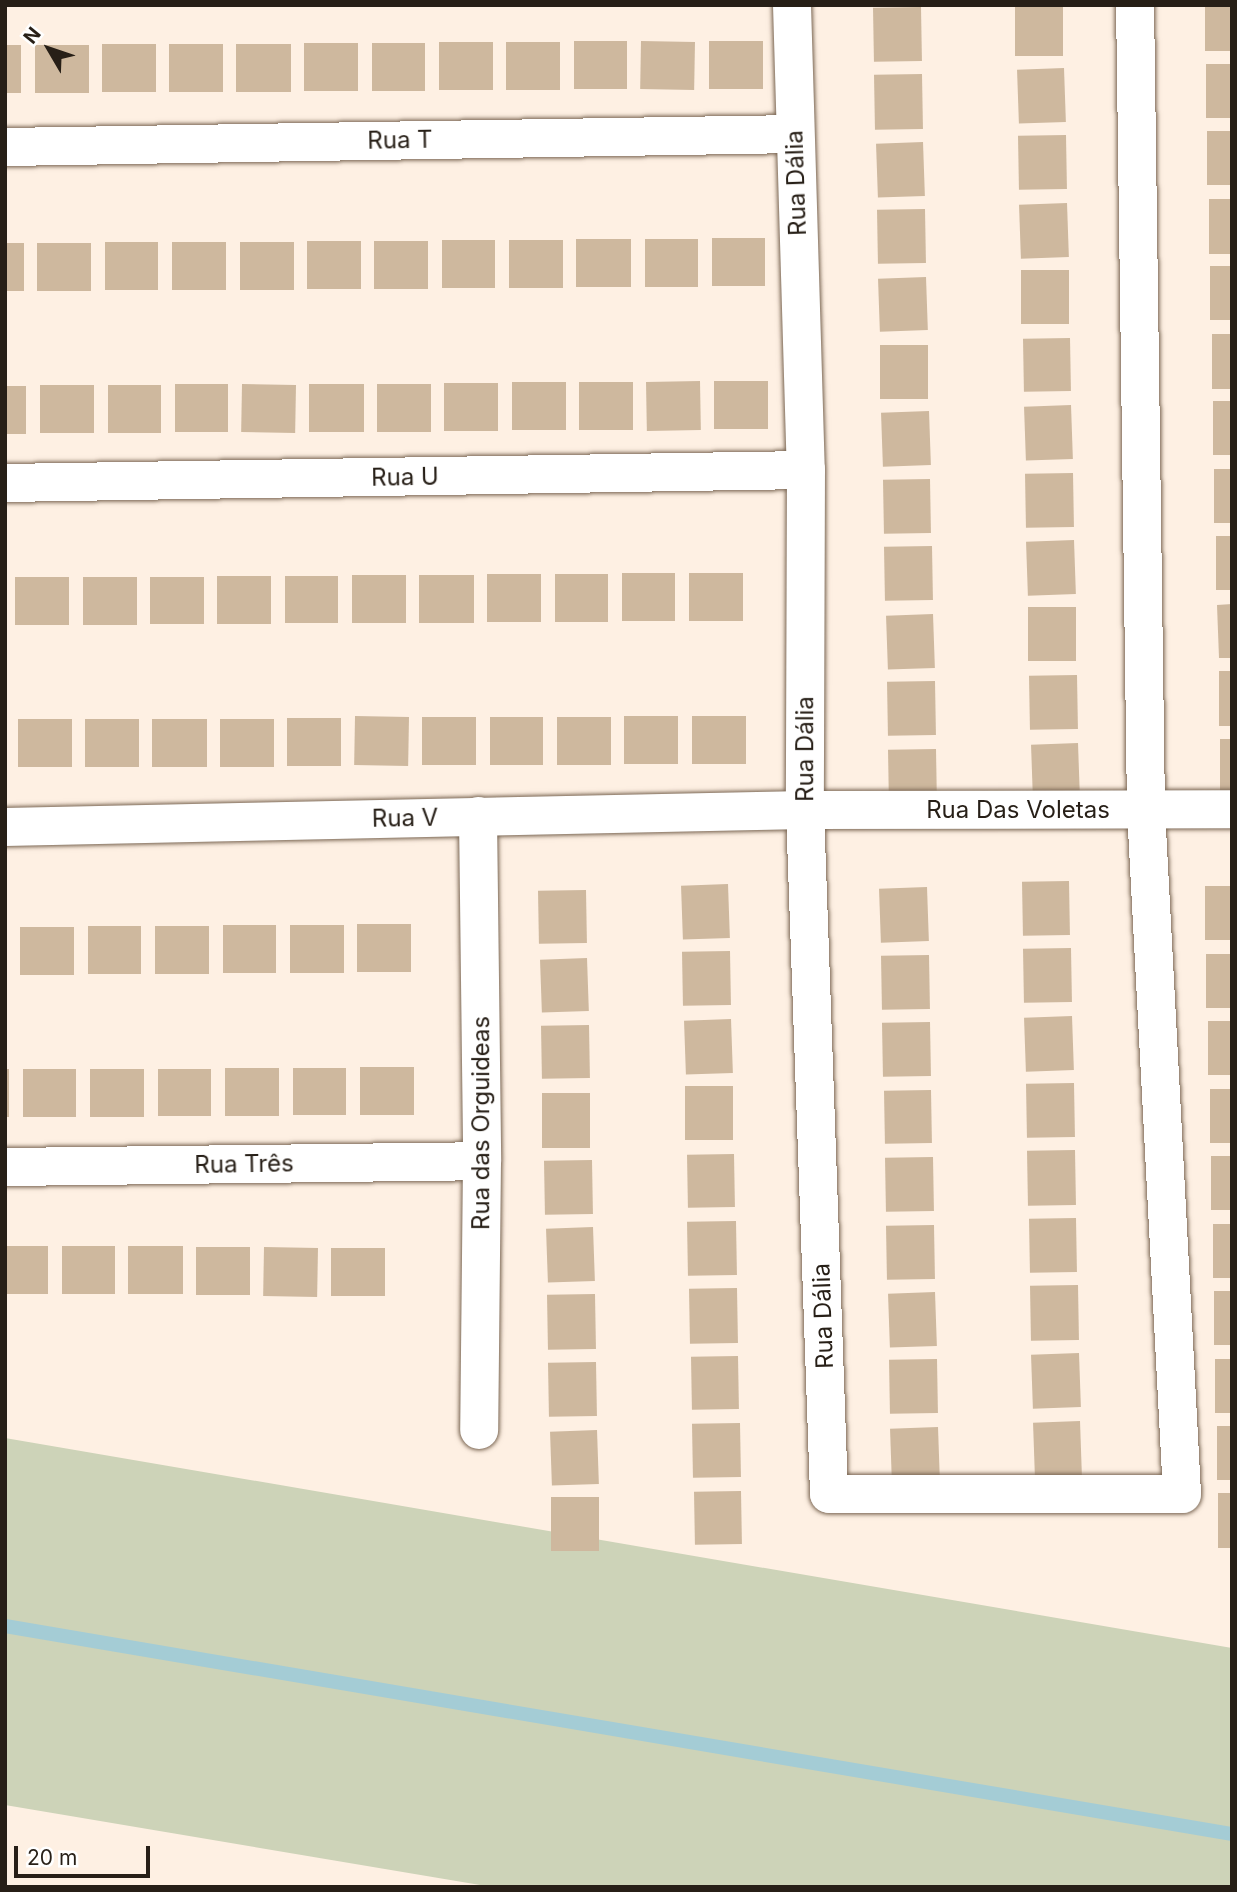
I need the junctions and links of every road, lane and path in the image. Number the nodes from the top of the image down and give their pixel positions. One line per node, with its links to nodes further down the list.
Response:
1 (792, 5): 3 (street, Rua Dália)
2 (1135, 5): 7 (street)
3 (794, 134): 4 (street, Rua T); 5 (street, Rua Dália)
4 (5, 146)
5 (806, 470): 6 (street, Rua U); 9 (street, Rua Dália)
6 (5, 483)
7 (1146, 809): 8 (street, Rua Das Voletas); 9 (street, Rua Das Voletas); 9 (street, Rua Dália)
8 (1232, 809)
9 (804, 810): 10 (street, Rua V)
10 (478, 816): 11 (street, Rua V); 12 (street, Rua das Orguideas)
11 (5, 827)
12 (482, 1161): 13 (street, Rua Três); 14 (street, Rua das Orguideas)
13 (5, 1167)
14 (479, 1430)

